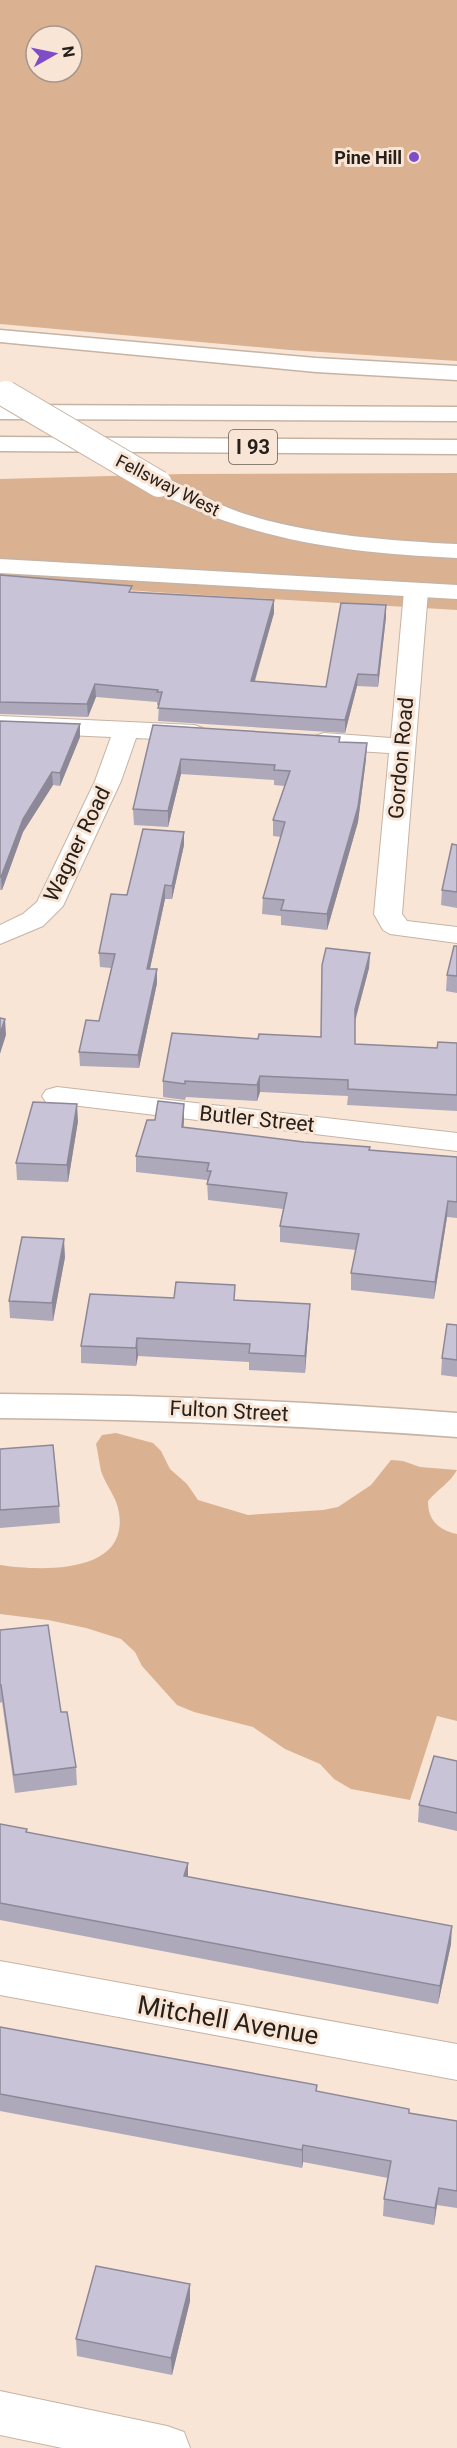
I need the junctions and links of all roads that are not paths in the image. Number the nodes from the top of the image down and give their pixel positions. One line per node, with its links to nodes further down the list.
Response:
1 (0, 336): 2 (main road)
2 (457, 373)
3 (1, 398): 4 (main road, I 93); 9 (main road, Fellsway West, bridge)
4 (457, 414)
5 (0, 444): 7 (main road, I 93)
6 (457, 447): 7 (main road, I 93)
7 (363, 448): 8 (main road)
8 (22, 466)
9 (457, 551)
10 (0, 566): 11 (main road)
11 (416, 591): 12 (main road); 17 (street, Gordon Road)
12 (457, 592)
13 (0, 724): 14 (street)
14 (128, 729): 15 (street); 18 (street, Wagner Road)
15 (223, 735)
16 (295, 739): 17 (street)
17 (402, 746): 19 (street, Gordon Road)
18 (4, 931)
19 (457, 935)
20 (57, 1096): 21 (street, Butler Street)
21 (457, 1142)
22 (0, 1406): 23 (main road, Fulton Street)
23 (457, 1425)
24 (0, 1977): 25 (street, Mitchell Avenue)
25 (457, 2062)
26 (0, 2413): 27 (street)
27 (166, 2448)

